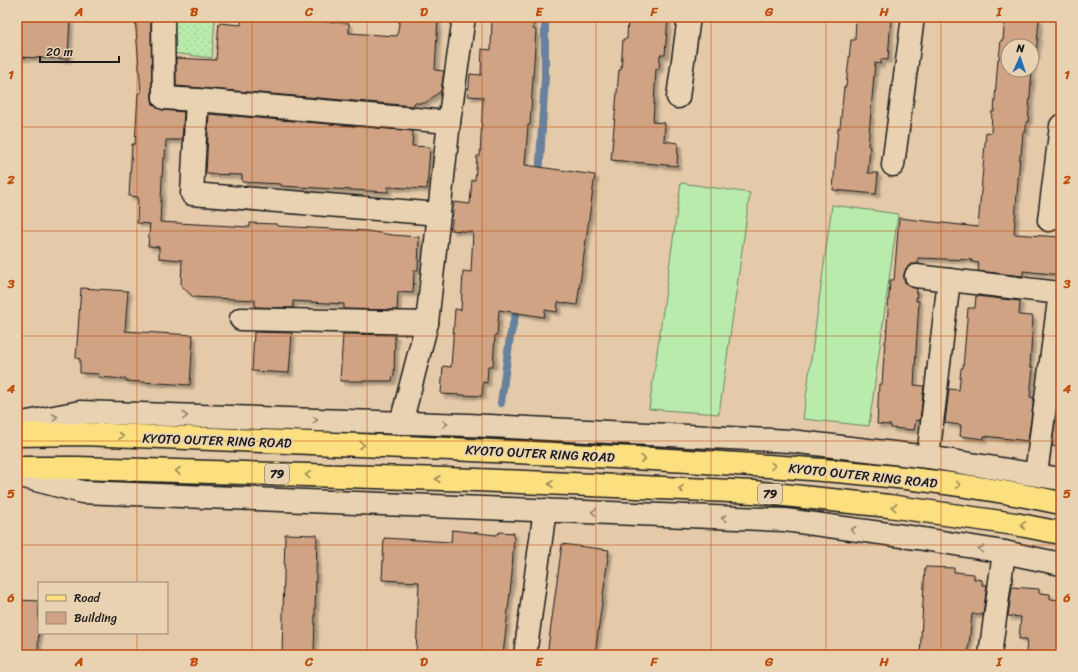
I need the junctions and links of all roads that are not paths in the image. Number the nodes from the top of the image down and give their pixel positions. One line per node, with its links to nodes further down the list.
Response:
1 (163, 17): 6 (street)
2 (464, 17): 7 (street)
3 (689, 17): 5 (street)
4 (913, 17): 9 (street)
5 (678, 97)
6 (197, 100): 7 (street); 11 (street)
7 (449, 122): 11 (street)
8 (1061, 126): 10 (street)
9 (893, 165)
10 (1057, 185): 12 (street)
11 (439, 214): 16 (street)
12 (1049, 220)
13 (916, 276): 14 (street)
14 (950, 280): 20 (street); 22 (street)
15 (241, 319): 16 (street)
16 (427, 323): 17 (street)
17 (401, 423): 18 (street, one-way to 17); 20 (street, one-way to 20)
18 (17, 424)
19 (17, 435): 25 (main road, KYOTO OUTER RING ROAD / 79, one-way to 25)
20 (928, 457): 22 (street)
21 (17, 468): 27 (main road, 79, one-way to 21)
22 (1036, 474): 24 (street)
23 (17, 475): 26 (street)
24 (1061, 479)
25 (1061, 503)
26 (546, 510): 28 (street, one-way to 26); 30 (street)
27 (1061, 533)
28 (1004, 552): 29 (street); 31 (street)
29 (1061, 564)
30 (525, 655)
31 (990, 655)

